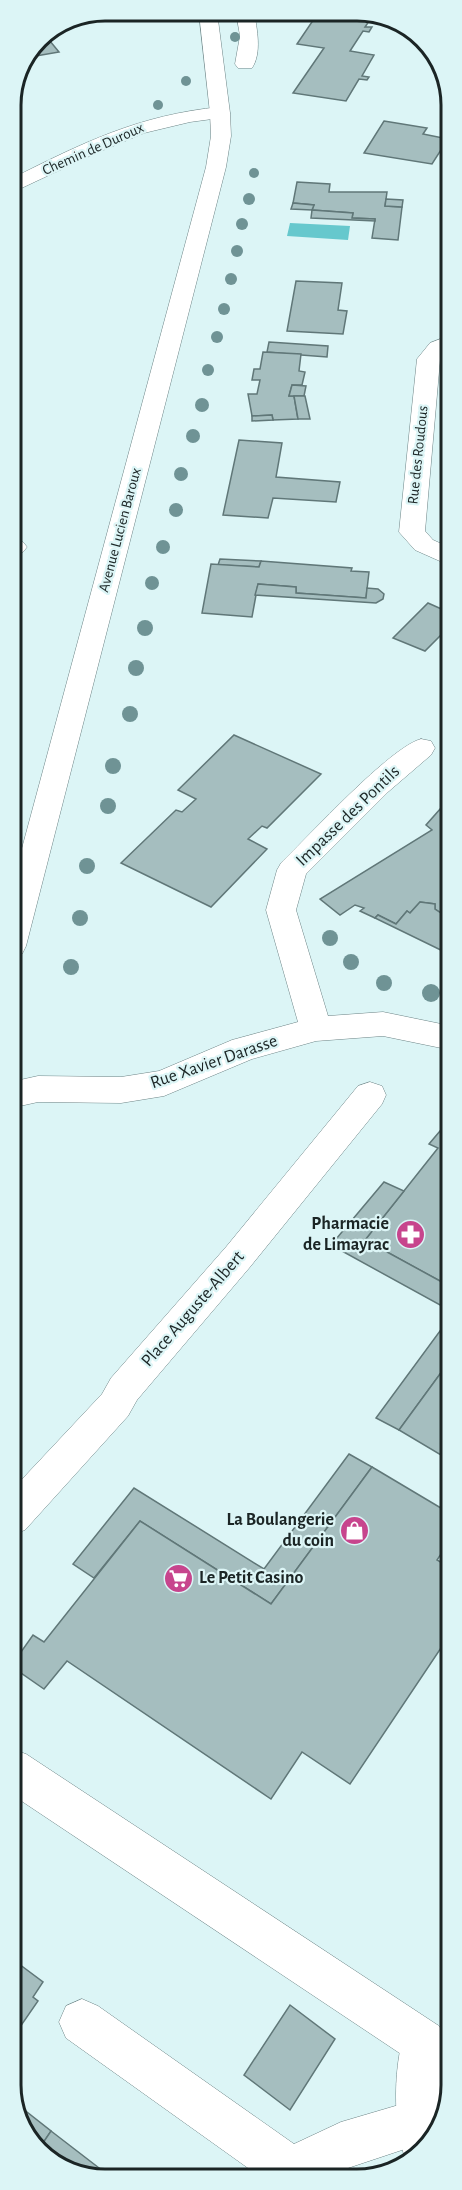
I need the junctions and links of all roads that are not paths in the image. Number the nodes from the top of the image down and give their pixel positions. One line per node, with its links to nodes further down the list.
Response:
1 (209, 21): 4 (street)
2 (246, 21): 3 (street)
3 (245, 64)
4 (220, 113): 5 (street, Chemin de Duroux); 9 (street, Avenue Lucien Baroux)
5 (21, 183)
6 (441, 347): 7 (street, Rue des Roudous)
7 (441, 553)
8 (420, 748): 10 (street, Impasse des Pontils)
9 (21, 908)
10 (315, 1029): 11 (street, Rue Xavier Darasse); 12 (street, Rue Xavier Darasse)
11 (441, 1036)
12 (21, 1093)
13 (369, 1095): 14 (street, Place Auguste-Albert)
14 (21, 1507)
15 (21, 1776): 17 (street)
16 (82, 2022): 18 (street)
17 (422, 2136): 19 (street)
18 (284, 2169)
19 (300, 2169)

